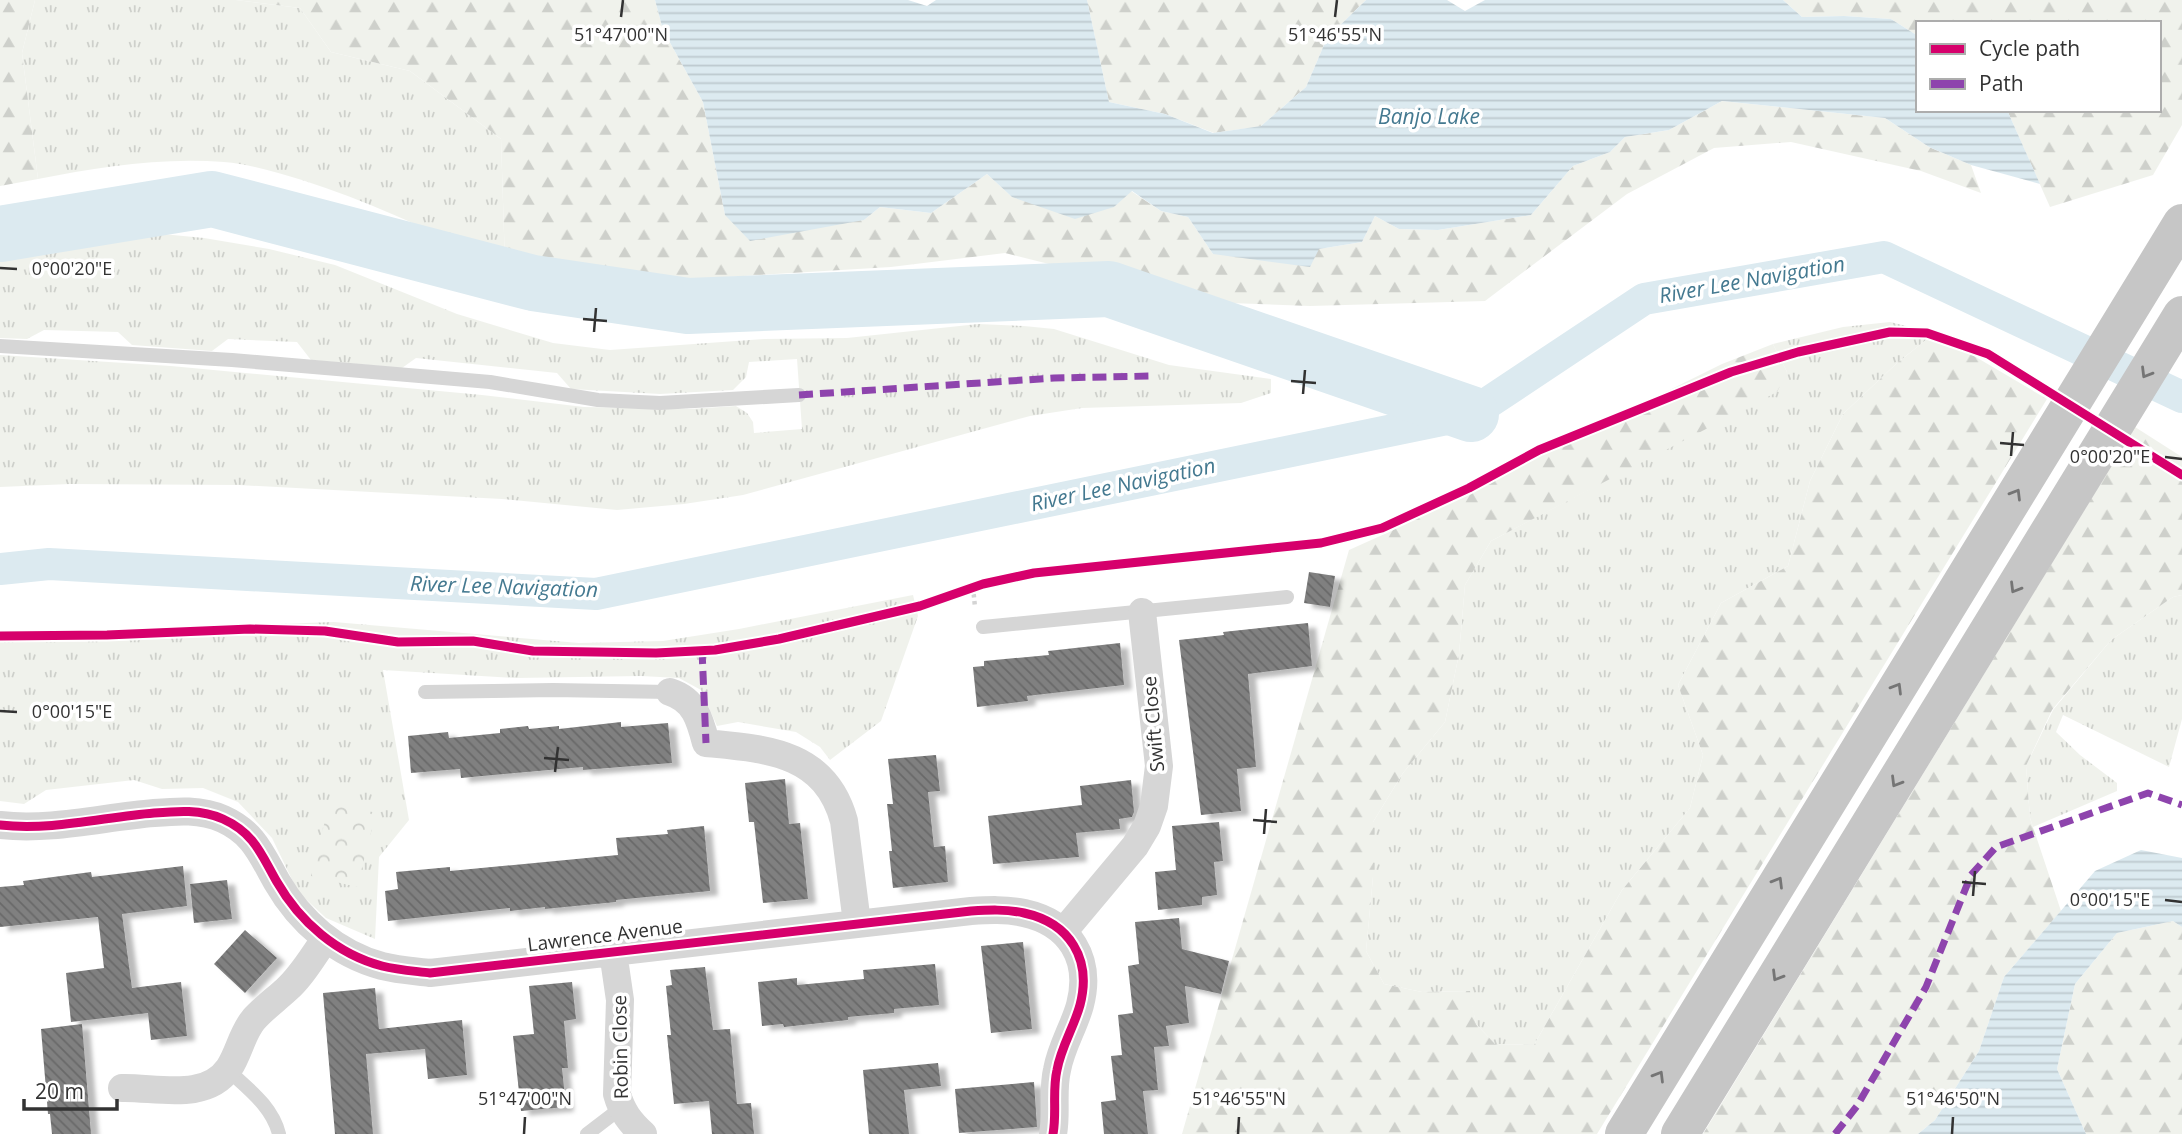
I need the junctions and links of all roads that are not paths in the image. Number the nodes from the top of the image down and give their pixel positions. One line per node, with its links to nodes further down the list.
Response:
1 (2182, 223): 22 (highway, one-way to 1)
2 (2182, 315): 23 (highway, one-way to 23)
3 (0, 346): 4 (lane)
4 (799, 395)
5 (1287, 597): 6 (lane)
6 (1142, 612): 7 (lane); 12 (street, Swift Close)
7 (983, 627)
8 (425, 692): 9 (lane)
9 (670, 692): 11 (street)
10 (0, 825): 13 (street, Lawrence Avenue)
11 (856, 923): 12 (street, Lawrence Avenue); 14 (street, Lawrence Avenue)
12 (1063, 932): 21 (street)
13 (326, 938): 14 (street, Lawrence Avenue); 15 (street)
14 (613, 952): 17 (street, Robin Close)
15 (228, 1070): 16 (street); 18 (lane)
16 (122, 1088)
17 (621, 1108): 19 (lane); 20 (street, Robin Close)
18 (279, 1134)
19 (587, 1134)
20 (643, 1134)
21 (1053, 1134)
22 (1624, 1134)
23 (1680, 1134)

